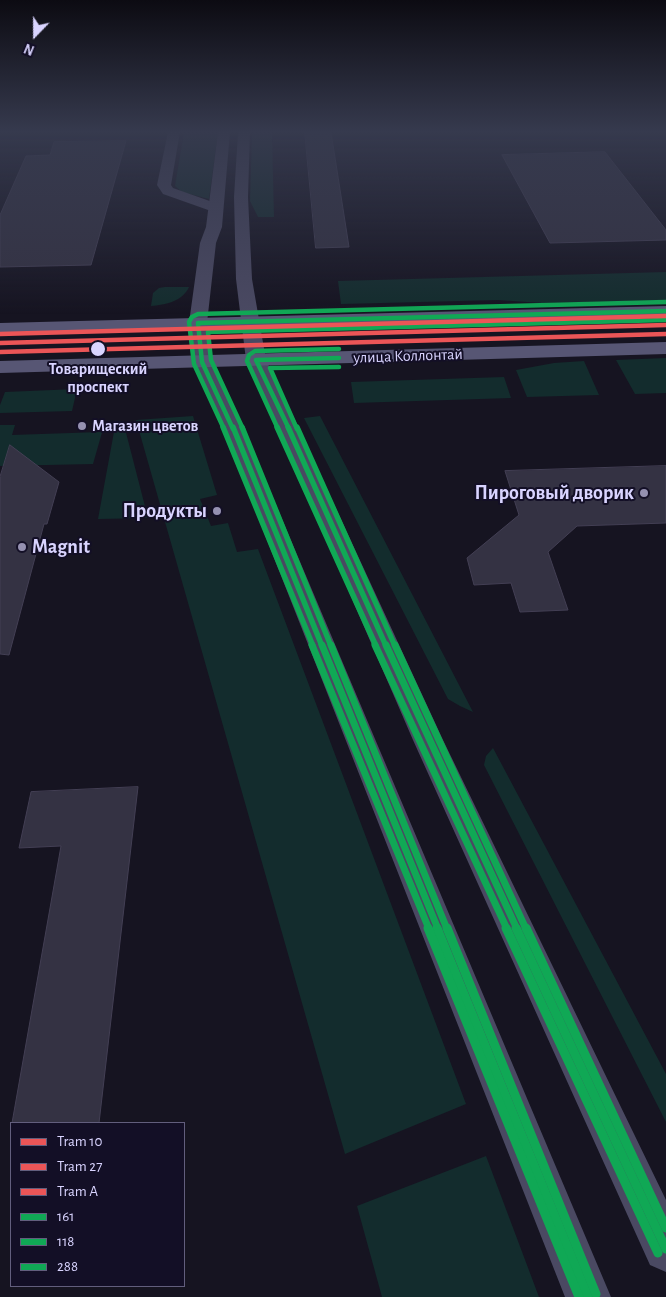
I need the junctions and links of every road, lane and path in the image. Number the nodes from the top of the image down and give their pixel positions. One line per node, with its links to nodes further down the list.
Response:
1 (172, 193): 4 (street)
2 (218, 193): 4 (street)
3 (241, 193): 6 (street)
4 (216, 208): 7 (street)
5 (666, 311): 6 (main road, улица Коллонтай)
6 (251, 322): 7 (main road, улица Коллонтай); 10 (street)
7 (198, 323): 8 (main road, улица Коллонтай); 11 (street)
8 (0, 328)
9 (666, 348): 10 (main road, улица Коллонтай)
10 (256, 360): 11 (main road, улица Коллонтай); 13 (street)
11 (202, 362): 12 (main road, улица Коллонтай); 14 (street)
12 (0, 367)
13 (666, 1249)
14 (588, 1297)

